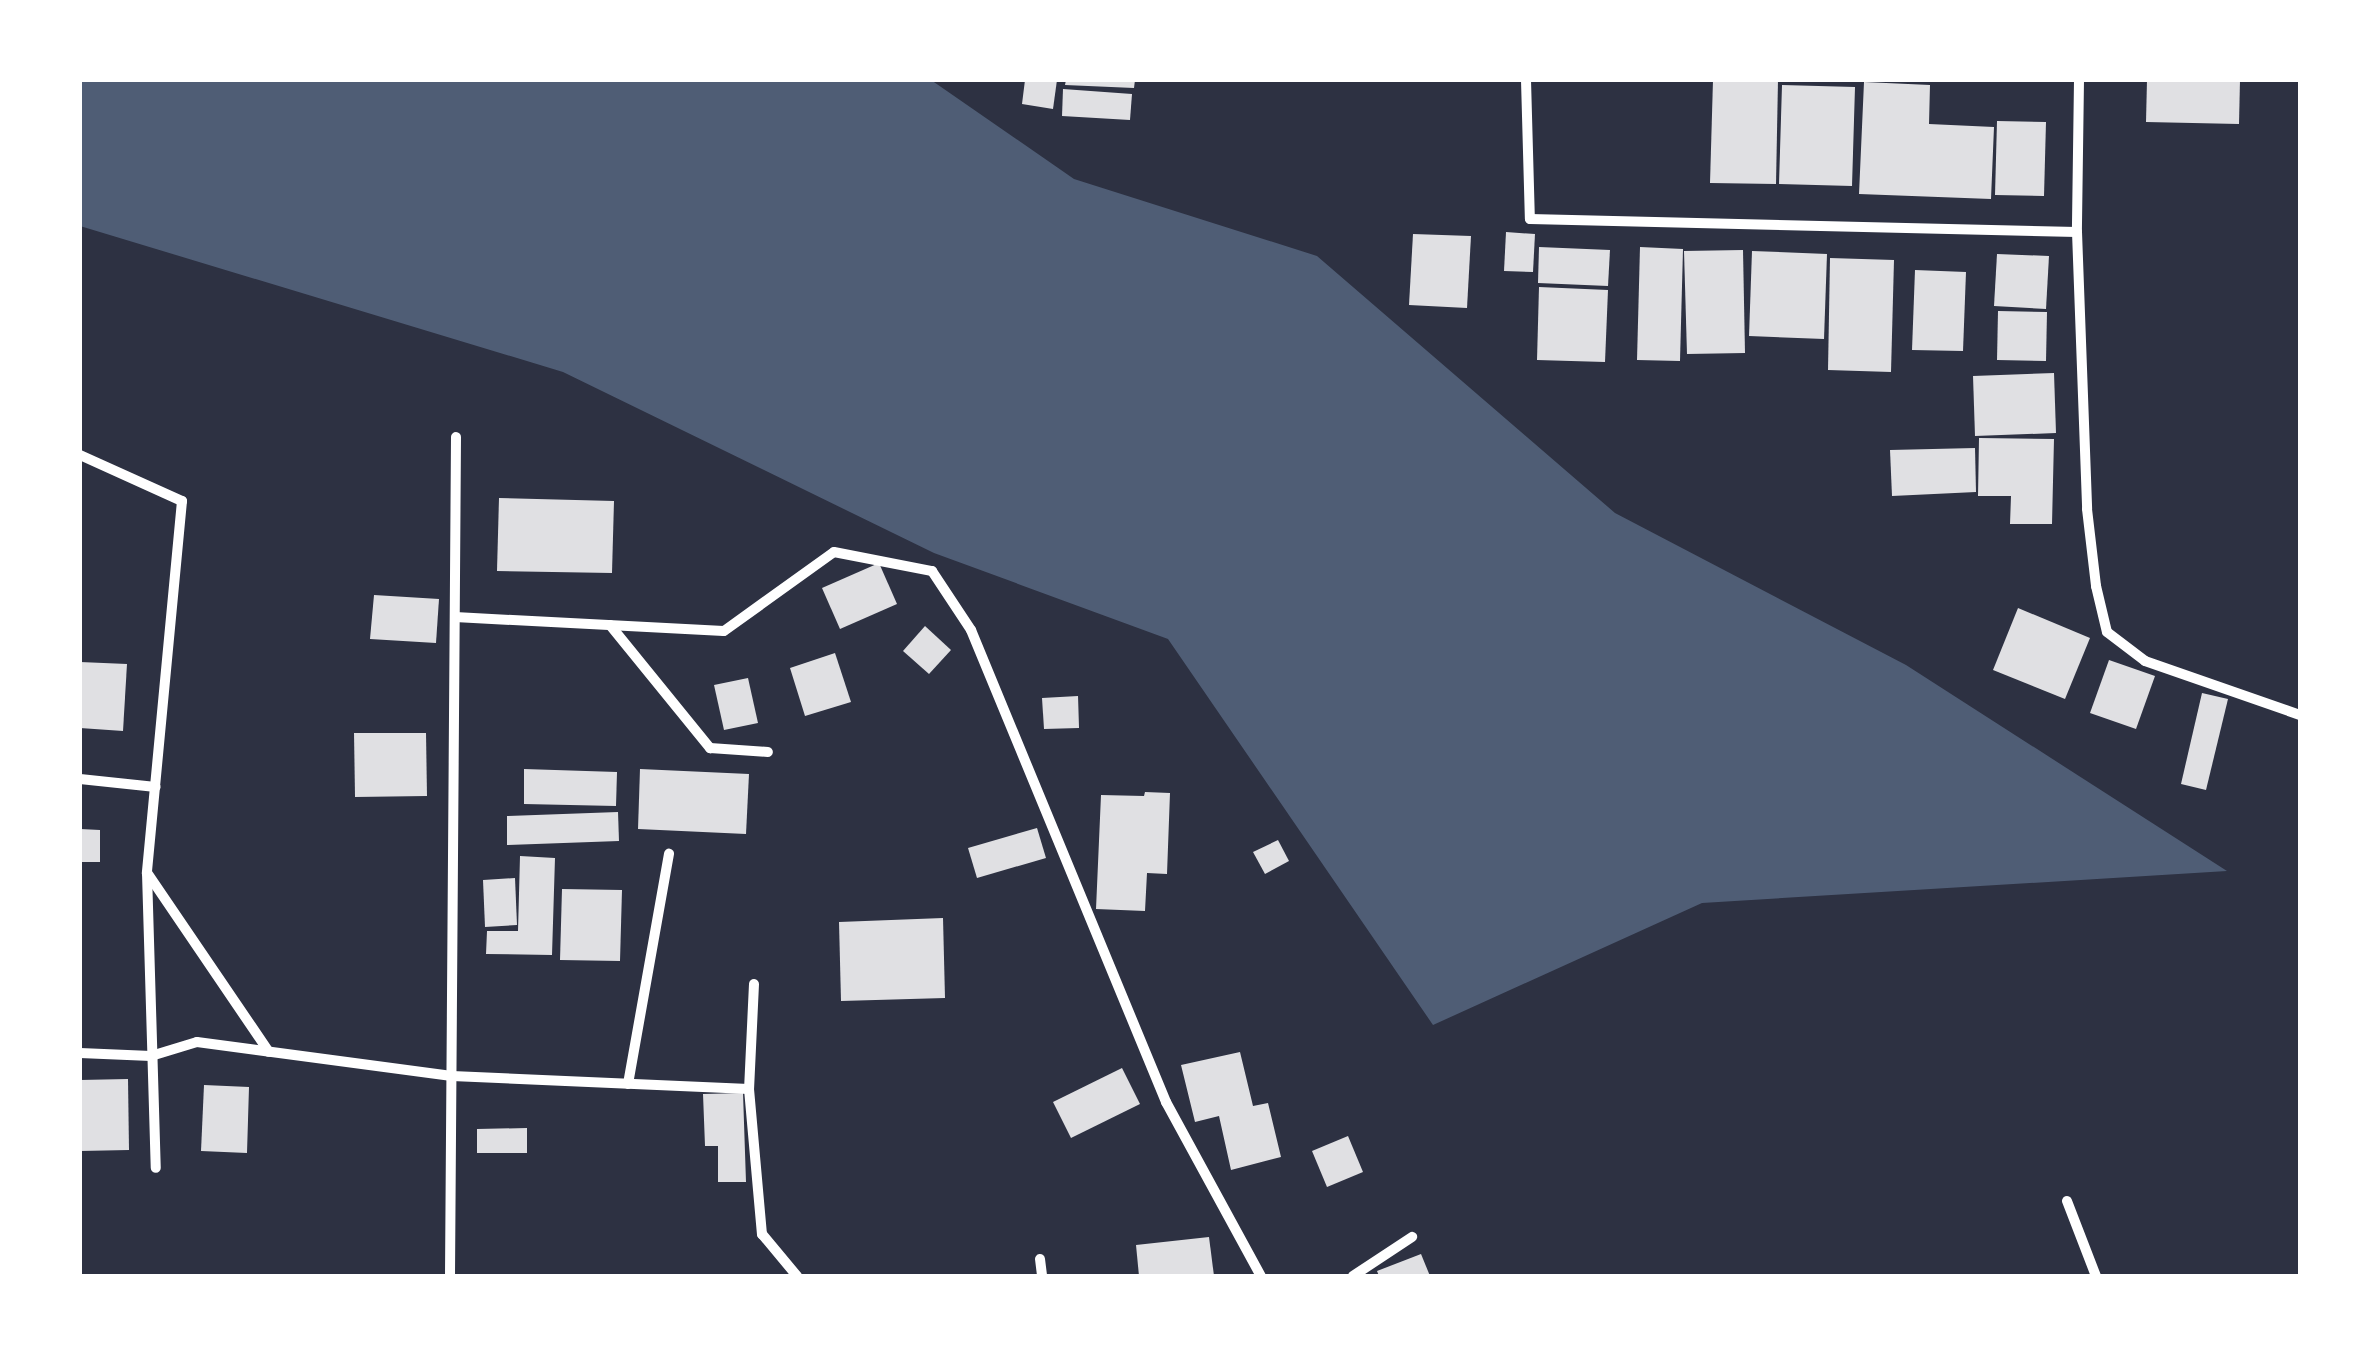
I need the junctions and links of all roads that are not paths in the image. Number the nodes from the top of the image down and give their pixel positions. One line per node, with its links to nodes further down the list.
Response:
1 (1526, 80): 3 (street)
2 (2079, 80): 3 (street)
3 (2077, 232): 8 (street)
4 (456, 436): 6 (street)
5 (80, 454): 11 (street)
6 (455, 617): 7 (street); 18 (street)
7 (610, 625): 9 (street); 28 (street)
8 (2300, 715)
9 (768, 752)
10 (80, 780): 11 (street)
11 (156, 787): 13 (street)
12 (669, 854): 19 (street)
13 (148, 873): 15 (street); 17 (street)
14 (754, 984): 20 (street)
15 (269, 1052): 17 (street); 18 (street)
16 (80, 1053): 17 (street)
17 (151, 1056): 21 (street)
18 (452, 1076): 19 (street); 25 (street)
19 (628, 1084): 20 (street)
20 (749, 1089): 26 (street)
21 (156, 1168)
22 (2066, 1202): 30 (street)
23 (1412, 1237): 29 (street)
24 (1040, 1259): 27 (street)
25 (450, 1276)
26 (797, 1276)
27 (1042, 1276)
28 (1262, 1276)
29 (1353, 1276)
30 (2096, 1276)

